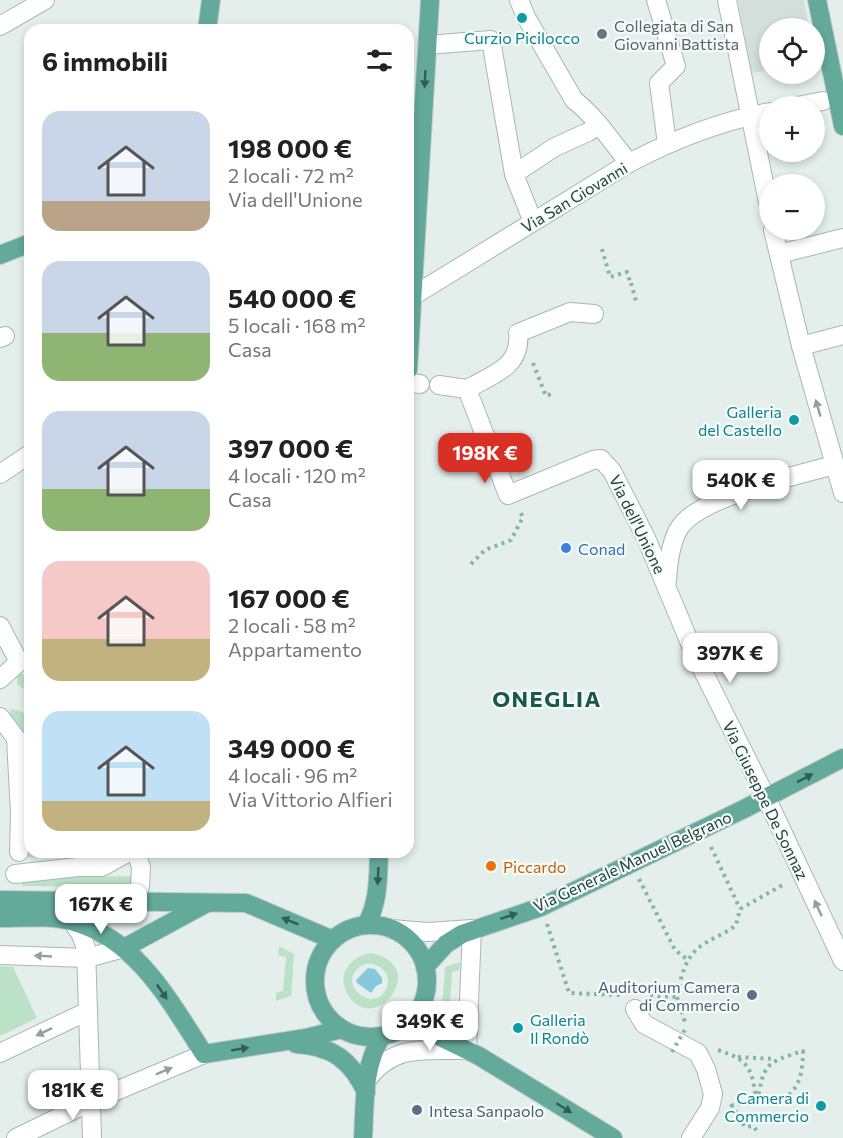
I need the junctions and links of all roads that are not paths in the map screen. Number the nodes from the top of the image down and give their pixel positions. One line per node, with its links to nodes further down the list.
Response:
1 (45, 0): 9 (street)
2 (211, 0): 8 (main road)
3 (430, 0): 10 (main road)
4 (519, 0): 15 (street)
5 (656, 0): 17 (street)
6 (727, 0): 14 (street)
7 (817, 0): 12 (main road)
8 (208, 24)
9 (0, 26)
10 (427, 45): 19 (street); 21 (main road, one-way to 21)
11 (825, 103): 12 (street)
12 (830, 103): 16 (main road)
13 (759, 115): 14 (street, Via San Giovanni)
14 (749, 118): 17 (street, Via San Giovanni); 20 (street)
15 (599, 125): 18 (street); 19 (street)
16 (843, 126)
17 (667, 144): 18 (street, Via San Giovanni)
18 (629, 164): 22 (street, Via San Giovanni)
19 (513, 174): 22 (street)
20 (762, 174)
21 (414, 175)
22 (533, 222): 28 (street, Via San Giovanni)
23 (843, 238): 26 (street)
24 (775, 240): 26 (street)
25 (24, 245): 27 (main road)
26 (778, 254): 31 (street)
27 (0, 255)
28 (414, 296)
29 (594, 314): 33 (street)
30 (843, 335): 31 (street)
31 (801, 346): 35 (street, one-way to 31)
32 (439, 385): 33 (street)
33 (467, 388): 38 (street, Via dell'Unione)
34 (24, 458): 36 (street)
35 (834, 465): 37 (street); 38 (street)
36 (0, 474)
37 (843, 493)
38 (666, 582): 47 (street, Via Giuseppe De Sonnaz)
39 (0, 626): 40 (street)
40 (24, 662)
41 (24, 665): 42 (street)
42 (0, 679)
43 (0, 717): 44 (street)
44 (16, 739): 45 (street); 49 (street)
45 (24, 750)
46 (843, 758): 47 (main road, Via Generale Manuel Belgrano, one-way to 46)
47 (766, 797): 62 (main road, Via Generale Manuel Belgrano, one-way to 47); 67 (street, Via Giuseppe De Sonnaz, one-way to 47)
48 (24, 841): 49 (street)
49 (19, 852): 54 (street)
50 (70, 858): 54 (street)
51 (138, 858): 55 (street)
52 (380, 858): 60 (main road, one-way to 60)
53 (101, 860): 54 (street)
54 (62, 869)
55 (140, 887)
56 (0, 900): 57 (main road)
57 (208, 902): 63 (main road, one-way to 57); 64 (main road)
58 (0, 918): 59 (main road)
59 (72, 921): 64 (main road); 66 (street)
60 (366, 925): 61 (main road); 63 (main road)
61 (391, 929): 62 (street); 68 (main road)
62 (472, 929): 68 (main road, Via Generale Manuel Belgrano); 75 (street)
63 (333, 940): 72 (main road)
64 (124, 948): 66 (street); 77 (main road, one-way to 77)
65 (0, 955): 66 (street, one-way to 65)
66 (87, 957): 70 (street)
67 (843, 961)
68 (426, 968): 71 (main road)
69 (634, 1000): 84 (street)
70 (88, 1011): 76 (street, one-way to 76); 79 (street)
71 (409, 1022): 73 (main road); 75 (main road)
72 (349, 1032): 73 (main road); 74 (main road); 78 (main road)
73 (382, 1036): 78 (main road)
74 (277, 1043): 77 (main road, one-way to 74); 78 (main road)
75 (466, 1050): 78 (street); 83 (main road, one-way to 83)
76 (0, 1053)
77 (204, 1054): 79 (street, one-way to 77)
78 (366, 1086): 82 (main road)
79 (90, 1102): 80 (street); 81 (street)
80 (16, 1138)
81 (92, 1138)
82 (363, 1138)
83 (613, 1138)
84 (691, 1138)

